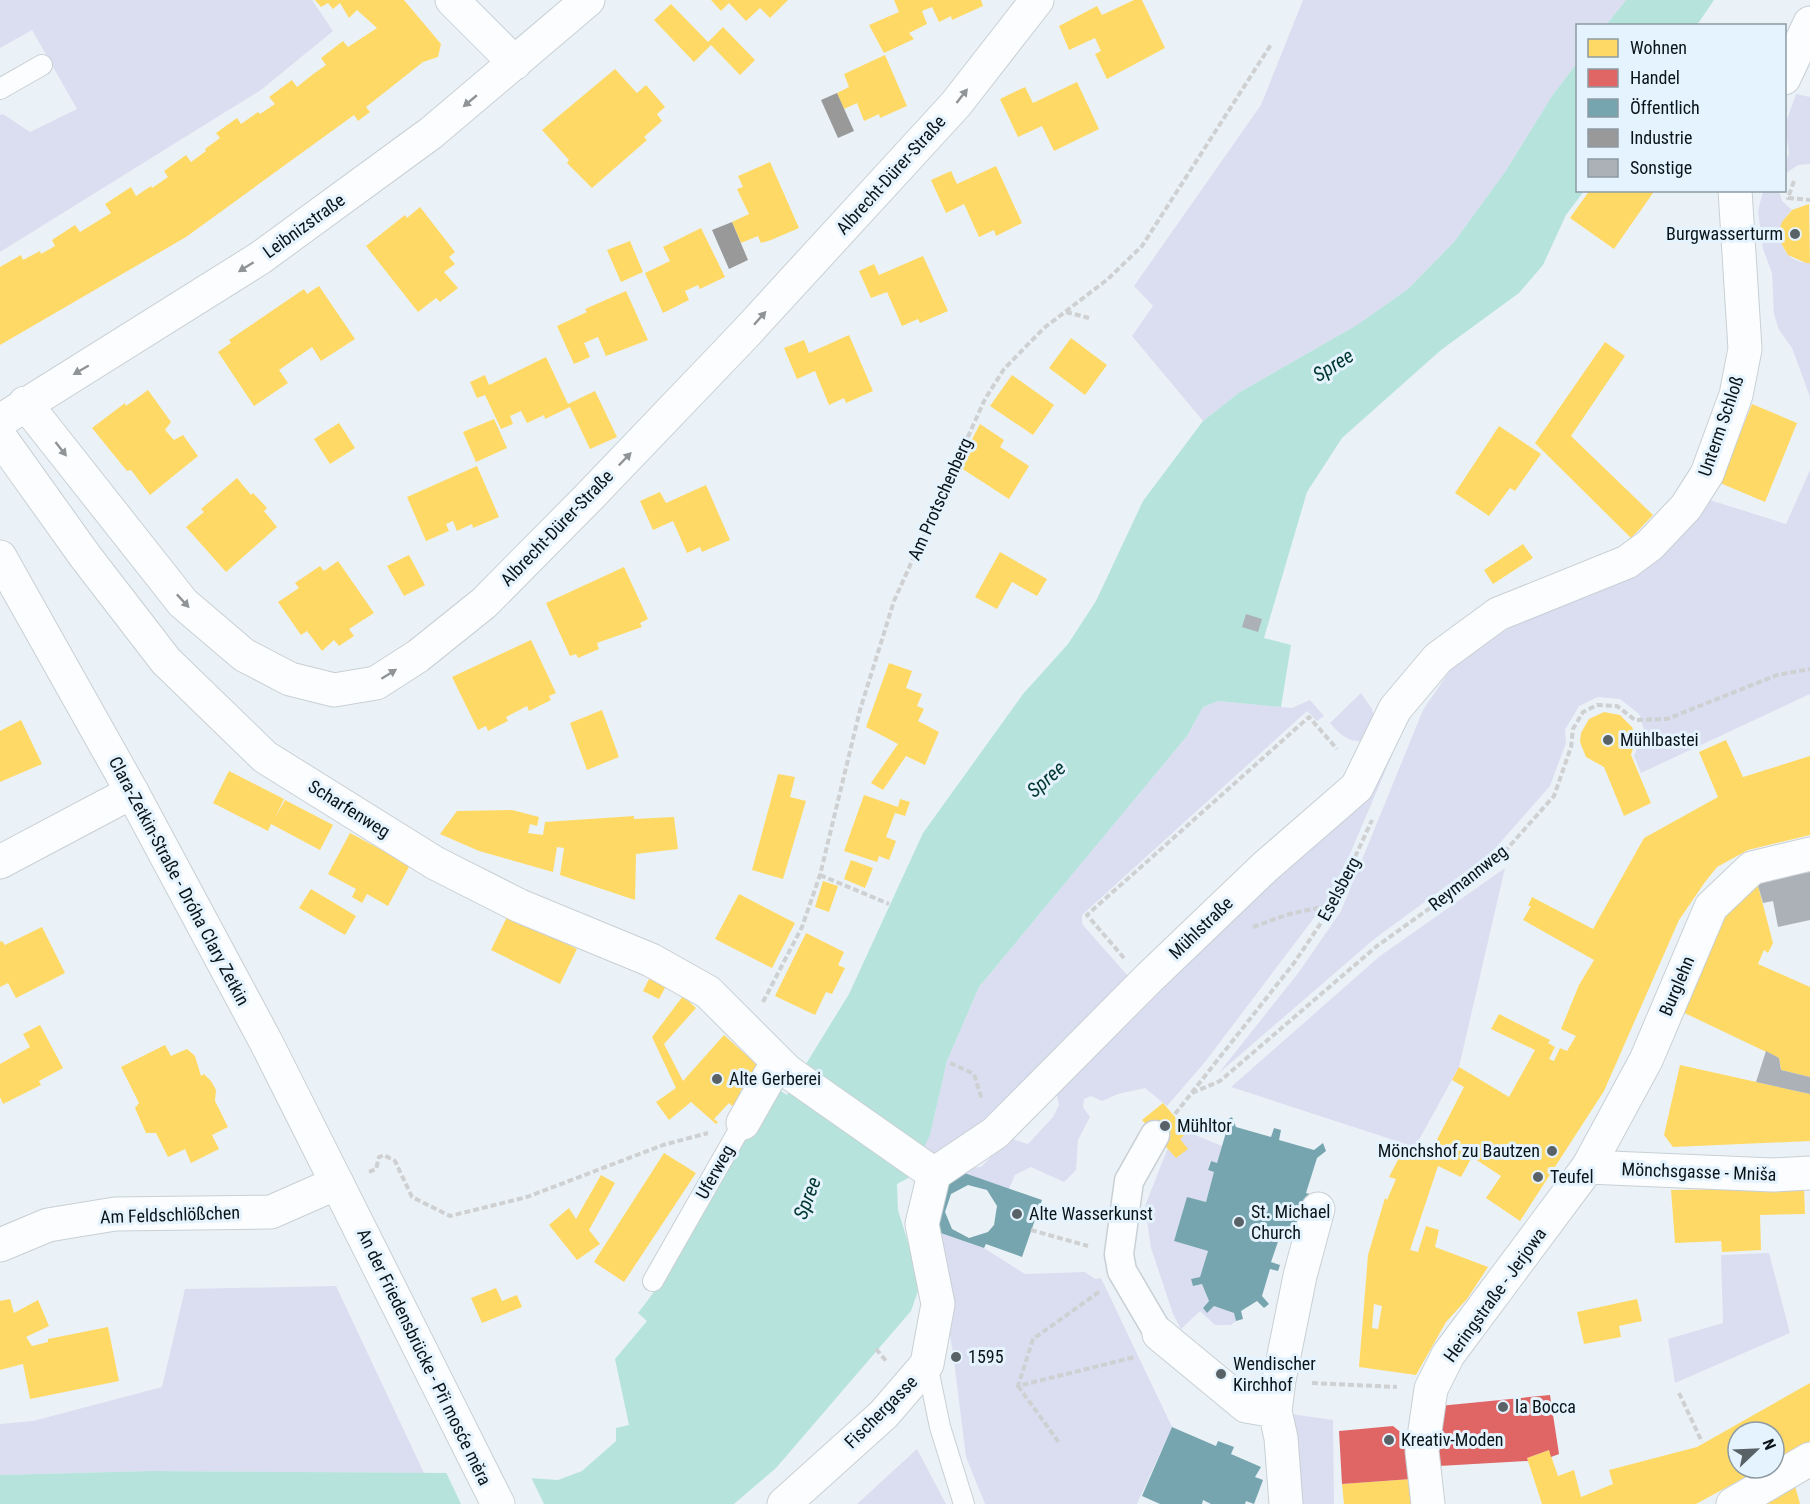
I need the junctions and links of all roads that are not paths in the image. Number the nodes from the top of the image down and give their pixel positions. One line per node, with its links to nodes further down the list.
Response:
1 (452, 0): 5 (street)
2 (588, 0): 5 (street, Leibnizstraße)
3 (1037, 0): 10 (street, Albrecht-Dürer-Straße, one-way to 3)
4 (1810, 22): 7 (street)
5 (515, 63): 10 (street, Leibnizstraße, one-way to 10)
6 (42, 65): 8 (lane)
7 (1786, 76)
8 (0, 89)
9 (1735, 192): 13 (street, Unterm Schloß)
10 (12, 412)
11 (0, 436): 17 (street, Scharfenweg)
12 (0, 556): 14 (street, Clara-Zetkin-Straße - Dróha Clary Zetkin)
13 (1438, 658): 21 (street, Mühlstraße)
14 (132, 792): 16 (street); 23 (street, Clara-Zetkin-Straße - Dróha Clary Zetkin)
15 (1810, 854): 20 (street, Burglehn)
16 (0, 862)
17 (782, 1067): 18 (street, Uferweg); 21 (street, Scharfenweg)
18 (743, 1123): 26 (lane, Uferweg)
19 (1165, 1125): 27 (street)
20 (1588, 1167): 22 (street, Mönchsgasse - Mniša); 35 (street, Heringstraße - Jerjowa)
21 (927, 1169): 28 (street, Fischergasse)
22 (1810, 1173)
23 (344, 1196): 25 (street, Am Feldschlößchen); 31 (street, An der Friedensbrücke - Při mosće měra)
24 (1318, 1209): 29 (street)
25 (0, 1245)
26 (653, 1281)
27 (1159, 1335): 29 (street)
28 (927, 1364): 32 (street, Fischergasse); 33 (lane)
29 (1275, 1411): 34 (street)
30 (1810, 1459): 36 (street)
31 (498, 1504)
32 (784, 1504)
33 (964, 1504)
34 (1286, 1504)
35 (1428, 1504)
36 (1732, 1504)

